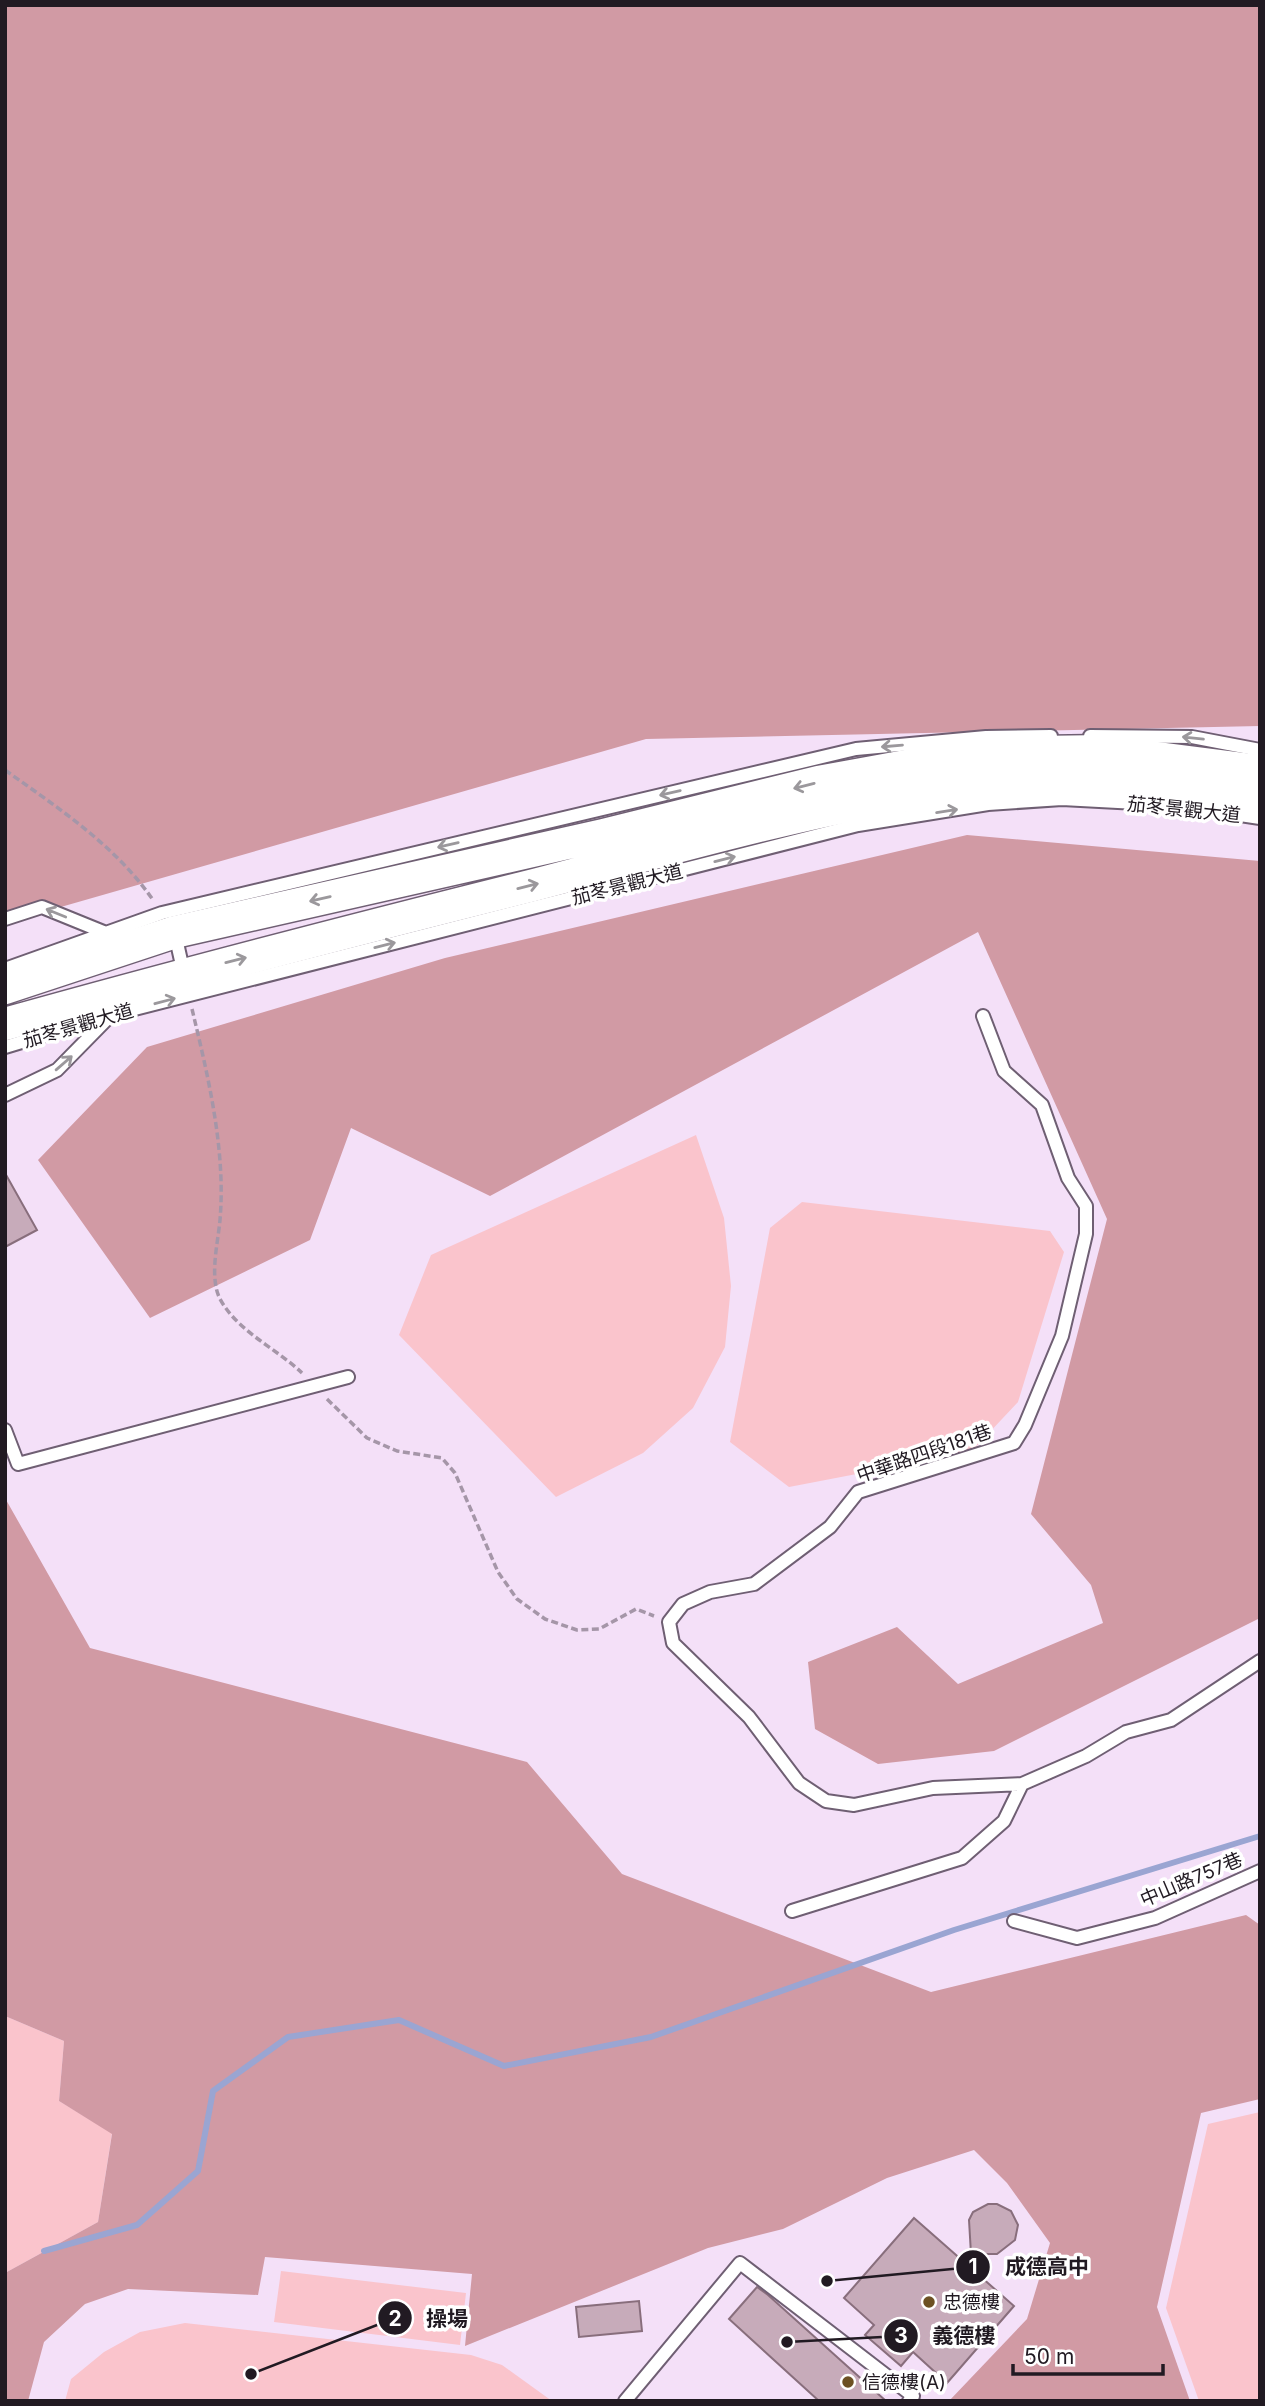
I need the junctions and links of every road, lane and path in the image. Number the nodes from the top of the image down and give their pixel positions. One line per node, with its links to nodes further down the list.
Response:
1 (1260, 750): 7 (lane, one-way to 7)
2 (5, 770): 7 (path)
3 (1260, 771): 7 (street, one-way to 7)
4 (1260, 799): 10 (street, 茄苳景觀大道, one-way to 4)
5 (1260, 818): 10 (lane, 茄苳景觀大道, one-way to 5)
6 (5, 919): 8 (lane, one-way to 6)
7 (169, 922): 8 (lane); 10 (lane); 11 (street)
8 (106, 933): 9 (lane)
9 (5, 969)
10 (186, 984): 12 (lane, 茄苳景觀大道, one-way to 10); 14 (street, 茄苳景觀大道)
11 (5, 988)
12 (111, 1015): 15 (lane, 茄苳景觀大道); 16 (lane, one-way to 12)
13 (983, 1016): 20 (lane, 中華路四段181巷)
14 (5, 1024)
15 (5, 1047)
16 (5, 1095)
17 (348, 1377): 18 (lane)
18 (5, 1430)
19 (1260, 1661): 20 (lane, 中華路四段181巷)
20 (1023, 1784): 22 (lane)
21 (1260, 1871): 23 (lane, 中山路757巷)
22 (792, 1911)
23 (1014, 1921)
24 (625, 2401): 25 (lane)
25 (909, 2401)

